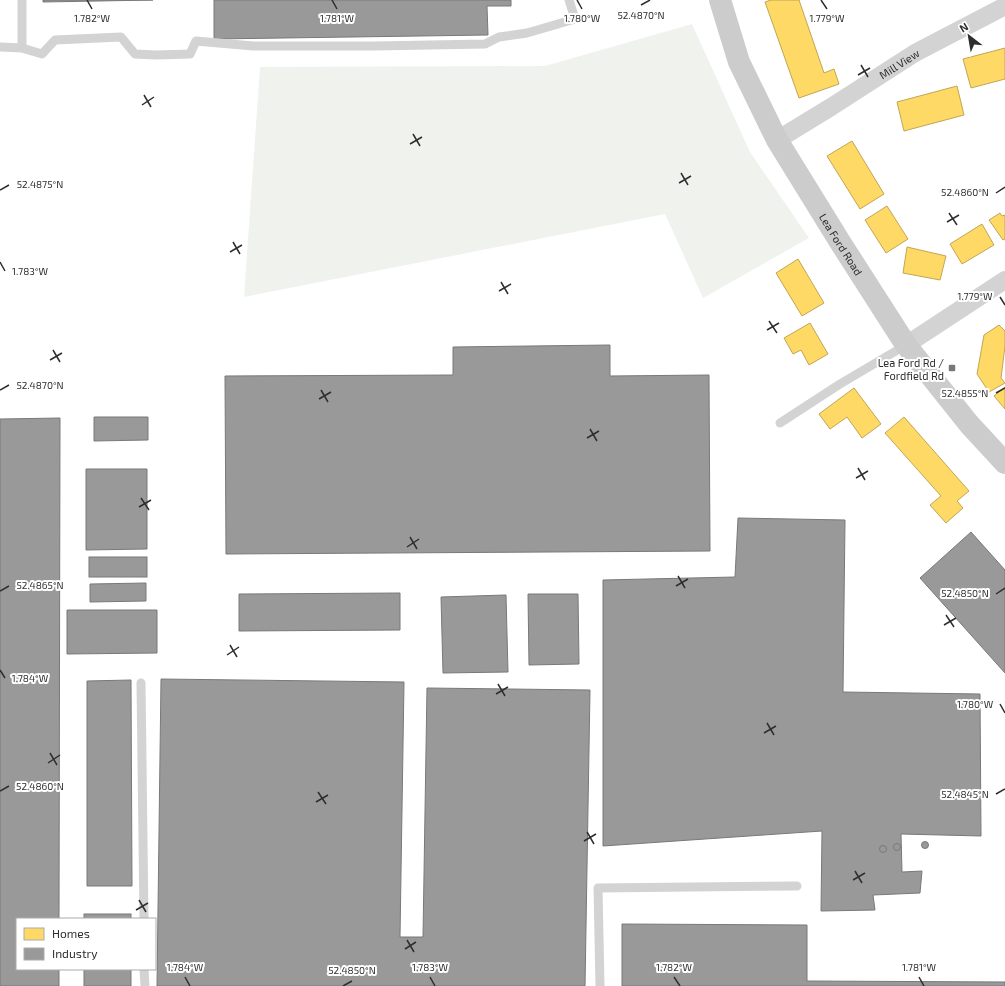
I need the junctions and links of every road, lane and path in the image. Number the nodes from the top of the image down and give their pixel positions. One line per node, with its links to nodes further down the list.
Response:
1 (22, 0): 6 (lane)
2 (569, 0): 6 (lane)
3 (720, 0): 7 (street, Lea Ford Road)
4 (1005, 6): 7 (street, Mill View)
5 (0, 47): 6 (lane)
6 (22, 48)
7 (777, 140): 9 (street, Lea Ford Road)
8 (1005, 280): 9 (street)
9 (906, 345): 10 (lane); 11 (street, Lea Ford Road)
10 (780, 423)
11 (1005, 463)
12 (141, 683): 14 (lane)
13 (797, 886): 17 (lane)
14 (144, 918)
15 (144, 970): 16 (lane)
16 (144, 986)
17 (600, 986)

